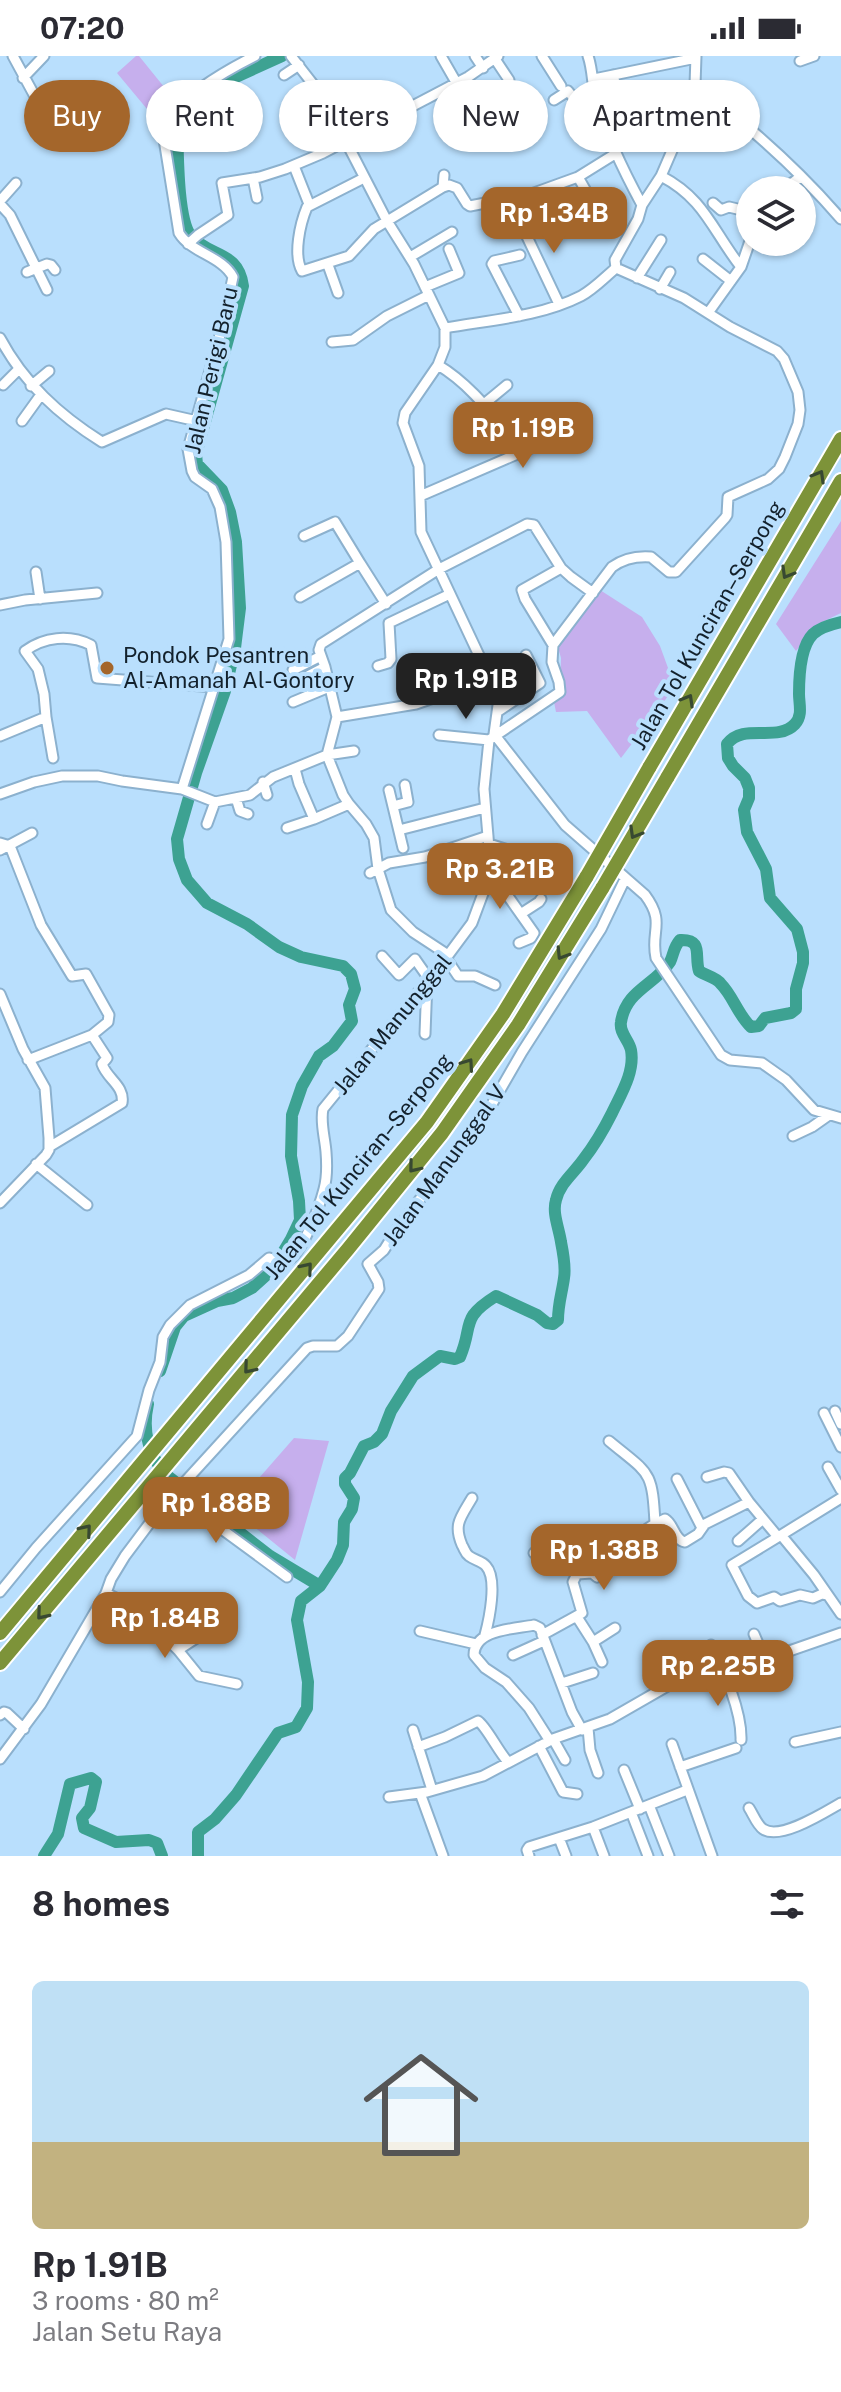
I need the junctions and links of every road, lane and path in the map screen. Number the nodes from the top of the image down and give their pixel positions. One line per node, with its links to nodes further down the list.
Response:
1 (13, 56): 16 (street)
2 (44, 56): 16 (street)
3 (255, 56): 54 (street)
4 (441, 56): 19 (street)
5 (475, 56): 13 (street)
6 (542, 56): 24 (street)
7 (588, 56): 17 (street)
8 (814, 56): 12 (street)
9 (497, 57): 13 (street); 21 (street)
10 (696, 57): 15 (street); 23 (street)
11 (293, 58): 14 (street); 18 (street)
12 (800, 61)
13 (483, 68): 20 (street)
14 (284, 75)
15 (613, 75): 17 (street); 22 (street)
16 (23, 78)
17 (594, 79)
18 (311, 80)
19 (455, 80)
20 (460, 80)
21 (509, 80)
22 (614, 80)
23 (695, 80)
24 (561, 86)
25 (564, 94): 26 (street)
26 (554, 100)
27 (760, 140): 35 (street)
28 (324, 152): 32 (street)
29 (351, 152): 38 (street)
30 (671, 152): 34 (street)
31 (615, 154): 36 (street); 47 (street)
32 (294, 166): 37 (street); 45 (street)
33 (444, 175): 40 (street)
34 (661, 176): 47 (street); 62 (street)
35 (799, 176)
36 (578, 177): 40 (street); 46 (street)
37 (253, 178): 42 (street); 54 (street)
38 (364, 178): 45 (street); 51 (street)
39 (16, 183): 43 (street)
40 (443, 187): 51 (street)
41 (816, 190): 48 (street)
42 (257, 198)
43 (0, 203): 64 (street)
44 (713, 203): 49 (street)
45 (309, 204): 61 (street)
46 (594, 205)
47 (642, 205): 63 (street)
48 (837, 208): 50 (street)
49 (736, 209)
50 (841, 219)
51 (387, 221): 59 (street); 61 (street)
52 (521, 224): 73 (street)
53 (452, 232): 59 (street)
54 (192, 240): 89 (street, Jalan Perigi Baru)
55 (661, 240): 67 (street)
56 (449, 249): 71 (street)
57 (520, 255): 75 (street)
58 (745, 256): 62 (street)
59 (410, 257): 71 (street)
60 (703, 259): 68 (street)
61 (328, 265): 72 (street)
62 (741, 267): 68 (street)
63 (616, 268): 67 (street); 73 (street)
64 (31, 270): 65 (street); 70 (street)
65 (55, 270)
66 (670, 272): 69 (street)
67 (637, 278): 69 (street)
68 (731, 281): 74 (street)
69 (660, 289): 74 (street)
70 (47, 290)
71 (427, 291): 76 (street); 78 (street)
72 (338, 293)
73 (559, 304): 75 (street)
74 (708, 313): 100 (street)
75 (519, 316): 76 (street)
76 (445, 328): 79 (street)
77 (0, 338): 80 (street)
78 (332, 342)
79 (438, 365): 86 (street); 93 (street)
80 (19, 369): 82 (street); 84 (street)
81 (49, 371): 84 (street)
82 (3, 385)
83 (507, 385): 86 (street)
84 (31, 386): 85 (street)
85 (40, 396): 88 (street); 89 (street)
86 (484, 404): 91 (street)
87 (545, 420): 93 (street)
88 (22, 421)
89 (197, 421): 114 (street, Jalan Perigi Baru)
90 (841, 439): 198 (highway, Jalan Tol Kunciran–Serpong, one-way to 90, bridge)
91 (495, 441)
92 (841, 481): 210 (highway, Jalan Tol Kunciran–Serpong, one-way to 210, bridge)
93 (420, 496): 97 (street)
94 (304, 536): 95 (street)
95 (360, 563): 102 (street); 104 (street)
96 (561, 568): 97 (street); 100 (street); 106 (street)
97 (439, 569): 101 (street); 104 (street)
98 (36, 572): 103 (street)
99 (97, 593): 103 (street)
100 (593, 593): 106 (street)
101 (450, 594): 109 (street); 112 (street)
102 (300, 597)
103 (40, 599): 105 (street)
104 (386, 604): 107 (street)
105 (0, 605)
106 (553, 645): 123 (street)
107 (320, 651): 110 (street); 111 (street)
108 (526, 655): 117 (street)
109 (378, 666)
110 (325, 667): 113 (street); 115 (street)
111 (293, 670)
112 (492, 675): 117 (street); 118 (street, Jalan Manunggal); 120 (street)
113 (304, 678)
114 (214, 687): 119 (street); 131 (street, Jalan Perigi Baru)
115 (329, 687): 116 (street); 120 (street)
116 (293, 702)
117 (512, 702): 118 (street)
118 (497, 712): 123 (street, Jalan Manunggal)
119 (46, 717): 122 (street); 126 (street)
120 (337, 717): 125 (street)
121 (439, 735): 123 (street)
122 (0, 736)
123 (492, 738): 138 (street, Jalan Manunggal); 151 (street)
124 (354, 751): 125 (street)
125 (327, 755): 127 (street); 136 (street)
126 (53, 758)
127 (295, 769): 128 (street); 140 (street)
128 (263, 782): 133 (street); 134 (street)
129 (405, 785): 137 (street)
130 (389, 790): 137 (street)
131 (189, 791): 132 (street); 135 (street)
132 (0, 794)
133 (267, 795)
134 (236, 798): 135 (street); 139 (street)
135 (215, 802): 141 (street)
136 (349, 804): 140 (street); 148 (street)
137 (393, 806): 143 (street)
138 (485, 808): 143 (street); 145 (street, Jalan Manunggal)
139 (248, 814)
140 (314, 819): 142 (street)
141 (207, 824)
142 (287, 828)
143 (399, 830): 147 (street)
144 (32, 833): 146 (street)
145 (488, 840): 148 (street); 149 (street, Jalan Manunggal); 150 (street)
146 (3, 847): 162 (street)
147 (403, 848)
148 (374, 871): 156 (street)
149 (491, 872): 153 (street); 156 (street, Jalan Manunggal)
150 (524, 872)
151 (625, 879): 164 (street); 181 (street, Jalan Manunggal V)
152 (541, 899): 153 (street)
153 (522, 913): 154 (street)
154 (519, 943)
155 (382, 956): 157 (street)
156 (447, 957): 157 (street, Jalan Manunggal); 158 (street)
157 (428, 980): 161 (street); 190 (street, Jalan Manunggal)
158 (495, 985)
159 (0, 994): 160 (street)
160 (3, 1006): 163 (street)
161 (425, 1034)
162 (92, 1035): 163 (street); 167 (street)
163 (28, 1060): 167 (street)
164 (829, 1115): 165 (street); 166 (street)
165 (841, 1118)
166 (793, 1136)
167 (49, 1147): 168 (street)
168 (36, 1164): 169 (street); 170 (street)
169 (0, 1203)
170 (87, 1205)
171 (841, 1424): 173 (street)
172 (609, 1441): 183 (street)
173 (841, 1447)
174 (828, 1467): 177 (street)
175 (707, 1477): 180 (street)
176 (677, 1479): 184 (street)
177 (841, 1490)
178 (472, 1498): 201 (street)
179 (841, 1498): 185 (street)
180 (749, 1502): 182 (street); 184 (street)
181 (164, 1504): 189 (street); 191 (street, Jalan Manunggal V)
182 (763, 1519): 185 (street); 186 (street)
183 (651, 1526): 184 (street); 188 (street)
184 (702, 1528)
185 (780, 1536): 192 (street); 192 (street)
186 (738, 1541)
187 (534, 1553): 188 (street)
188 (577, 1574): 194 (street)
189 (287, 1577)
190 (1, 1590)
191 (106, 1593): 206 (street); 216 (street, Jalan Manunggal V)
192 (828, 1595): 193 (street)
193 (841, 1614)
194 (577, 1617): 202 (street); 203 (street)
195 (615, 1628): 203 (street)
196 (218, 1630): 206 (street)
197 (420, 1631): 204 (street)
198 (0, 1633)
199 (841, 1633): 208 (street)
200 (754, 1634): 208 (street)
201 (485, 1635): 202 (street); 204 (street)
202 (543, 1638): 207 (street); 213 (street)
203 (593, 1642): 209 (street)
204 (476, 1644): 220 (street)
205 (711, 1645): 212 (street)
206 (178, 1650): 214 (street)
207 (513, 1655)
208 (765, 1660): 212 (street)
209 (602, 1662)
210 (0, 1663)
211 (593, 1673): 213 (street)
212 (726, 1673): 217 (street); 228 (street)
213 (562, 1683): 217 (street)
214 (237, 1684)
215 (0, 1715): 216 (street)
216 (24, 1729): 225 (street, Jalan Manunggal V)
217 (585, 1729): 220 (street); 230 (street)
218 (413, 1730): 224 (street)
219 (841, 1732): 221 (street)
220 (552, 1740): 223 (street); 226 (street)
221 (795, 1742)
222 (672, 1744): 228 (street)
223 (539, 1746): 227 (street); 234 (street)
224 (418, 1747): 227 (street); 231 (street)
225 (0, 1759)
226 (565, 1760)
227 (508, 1762): 231 (street)
228 (680, 1767): 232 (street)
229 (624, 1770): 238 (street)
230 (598, 1773)
231 (432, 1790): 233 (street)
232 (687, 1790): 238 (street); 247 (street)
233 (420, 1793): 235 (street); 241 (street)
234 (577, 1794)
235 (389, 1797)
236 (841, 1803): 237 (street)
237 (749, 1808)
238 (640, 1809): 239 (street); 245 (street); 246 (street)
239 (593, 1827): 240 (street); 244 (street)
240 (559, 1838): 242 (street); 243 (street)
241 (443, 1856)
242 (529, 1856)
243 (566, 1856)
244 (604, 1856)
245 (648, 1856)
246 (669, 1856)
247 (712, 1856)

